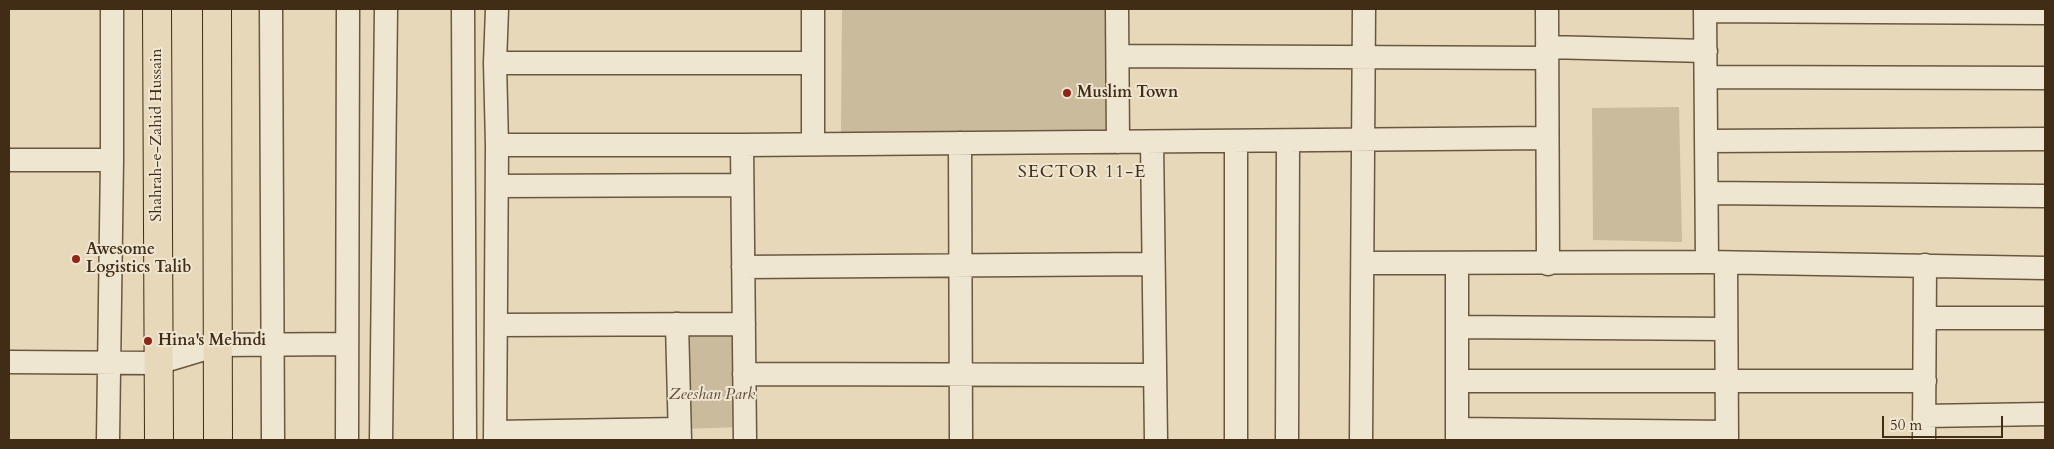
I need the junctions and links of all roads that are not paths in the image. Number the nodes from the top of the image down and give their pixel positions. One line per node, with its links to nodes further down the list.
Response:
1 (112, 9): 37 (street)
2 (157, 9): 63 (main road, Shahrah-e-Zahid Hussain)
3 (217, 9): 60 (main road)
4 (270, 9): 58 (street)
5 (348, 9): 59 (street)
6 (386, 9): 81 (street)
7 (463, 9): 82 (street)
8 (497, 9): 20 (street)
9 (814, 9): 21 (street)
10 (1117, 9): 18 (street)
11 (1364, 9): 19 (street)
12 (1547, 9): 17 (street)
13 (1706, 10): 14 (street); 16 (street)
14 (1912, 10): 15 (street)
15 (2045, 13)
16 (1706, 51): 17 (street); 22 (street)
17 (1547, 52): 19 (street); 24 (street)
18 (1118, 56): 19 (street); 30 (street)
19 (1363, 58): 26 (street)
20 (495, 63): 21 (street); 34 (street)
21 (813, 64): 33 (street)
22 (1706, 76): 23 (street); 29 (street)
23 (2045, 78)
24 (1548, 138): 26 (street); 46 (street)
25 (2045, 139): 29 (street)
26 (1362, 140): 28 (street); 42 (street)
27 (1236, 141): 28 (street); 31 (street); 86 (street)
28 (1288, 141): 87 (street)
29 (1706, 141): 40 (street)
30 (1118, 142): 31 (street); 32 (street)
31 (1152, 142): 45 (street)
32 (960, 143): 33 (street); 47 (street)
33 (813, 144): 35 (street)
34 (497, 145): 35 (street); 39 (street)
35 (742, 145): 38 (street)
36 (9, 160): 37 (street)
37 (112, 160): 62 (street)
38 (742, 185): 39 (street); 49 (street)
39 (497, 186): 55 (street)
40 (1707, 193): 41 (street); 44 (street)
41 (2045, 196)
42 (1363, 262): 43 (street); 88 (street)
43 (1457, 263): 46 (street); 56 (street)
44 (1717, 263): 46 (street); 48 (street); 57 (street)
45 (1153, 264): 47 (street); 66 (street)
46 (1548, 264)
47 (961, 265): 49 (street); 65 (street)
48 (1926, 265): 50 (street); 51 (street)
49 (743, 266): 54 (street)
50 (2045, 268)
51 (1925, 318): 52 (street); 69 (street)
52 (2045, 318)
53 (677, 324): 54 (street); 55 (street); 72 (street)
54 (744, 324): 64 (street)
55 (496, 325): 74 (street)
56 (1458, 327): 57 (street); 67 (street)
57 (1726, 329): 68 (street)
58 (273, 344): 59 (street); 60 (street); 79 (street)
59 (347, 344): 80 (street)
60 (218, 346): 63 (street); 78 (main road)
61 (9, 362): 62 (street)
62 (108, 362): 63 (street); 76 (street)
63 (158, 362): 77 (main road, Shahrah-e-Zahid Hussain)
64 (744, 374): 65 (street); 83 (street)
65 (961, 375): 66 (street); 84 (street)
66 (1155, 375): 85 (street)
67 (1457, 381): 68 (street); 73 (street)
68 (1728, 381): 69 (street); 75 (street)
69 (1924, 381): 71 (street)
70 (2045, 414): 71 (street)
71 (1924, 416): 89 (street)
72 (680, 435): 74 (street)
73 (1457, 435): 75 (street)
74 (496, 436)
75 (1727, 436)
76 (108, 440)
77 (158, 440)
78 (218, 440)
79 (273, 440)
80 (347, 440)
81 (381, 440)
82 (465, 440)
83 (745, 440)
84 (961, 440)
85 (1156, 440)
86 (1236, 440)
87 (1287, 440)
88 (1361, 440)
89 (1924, 440)

